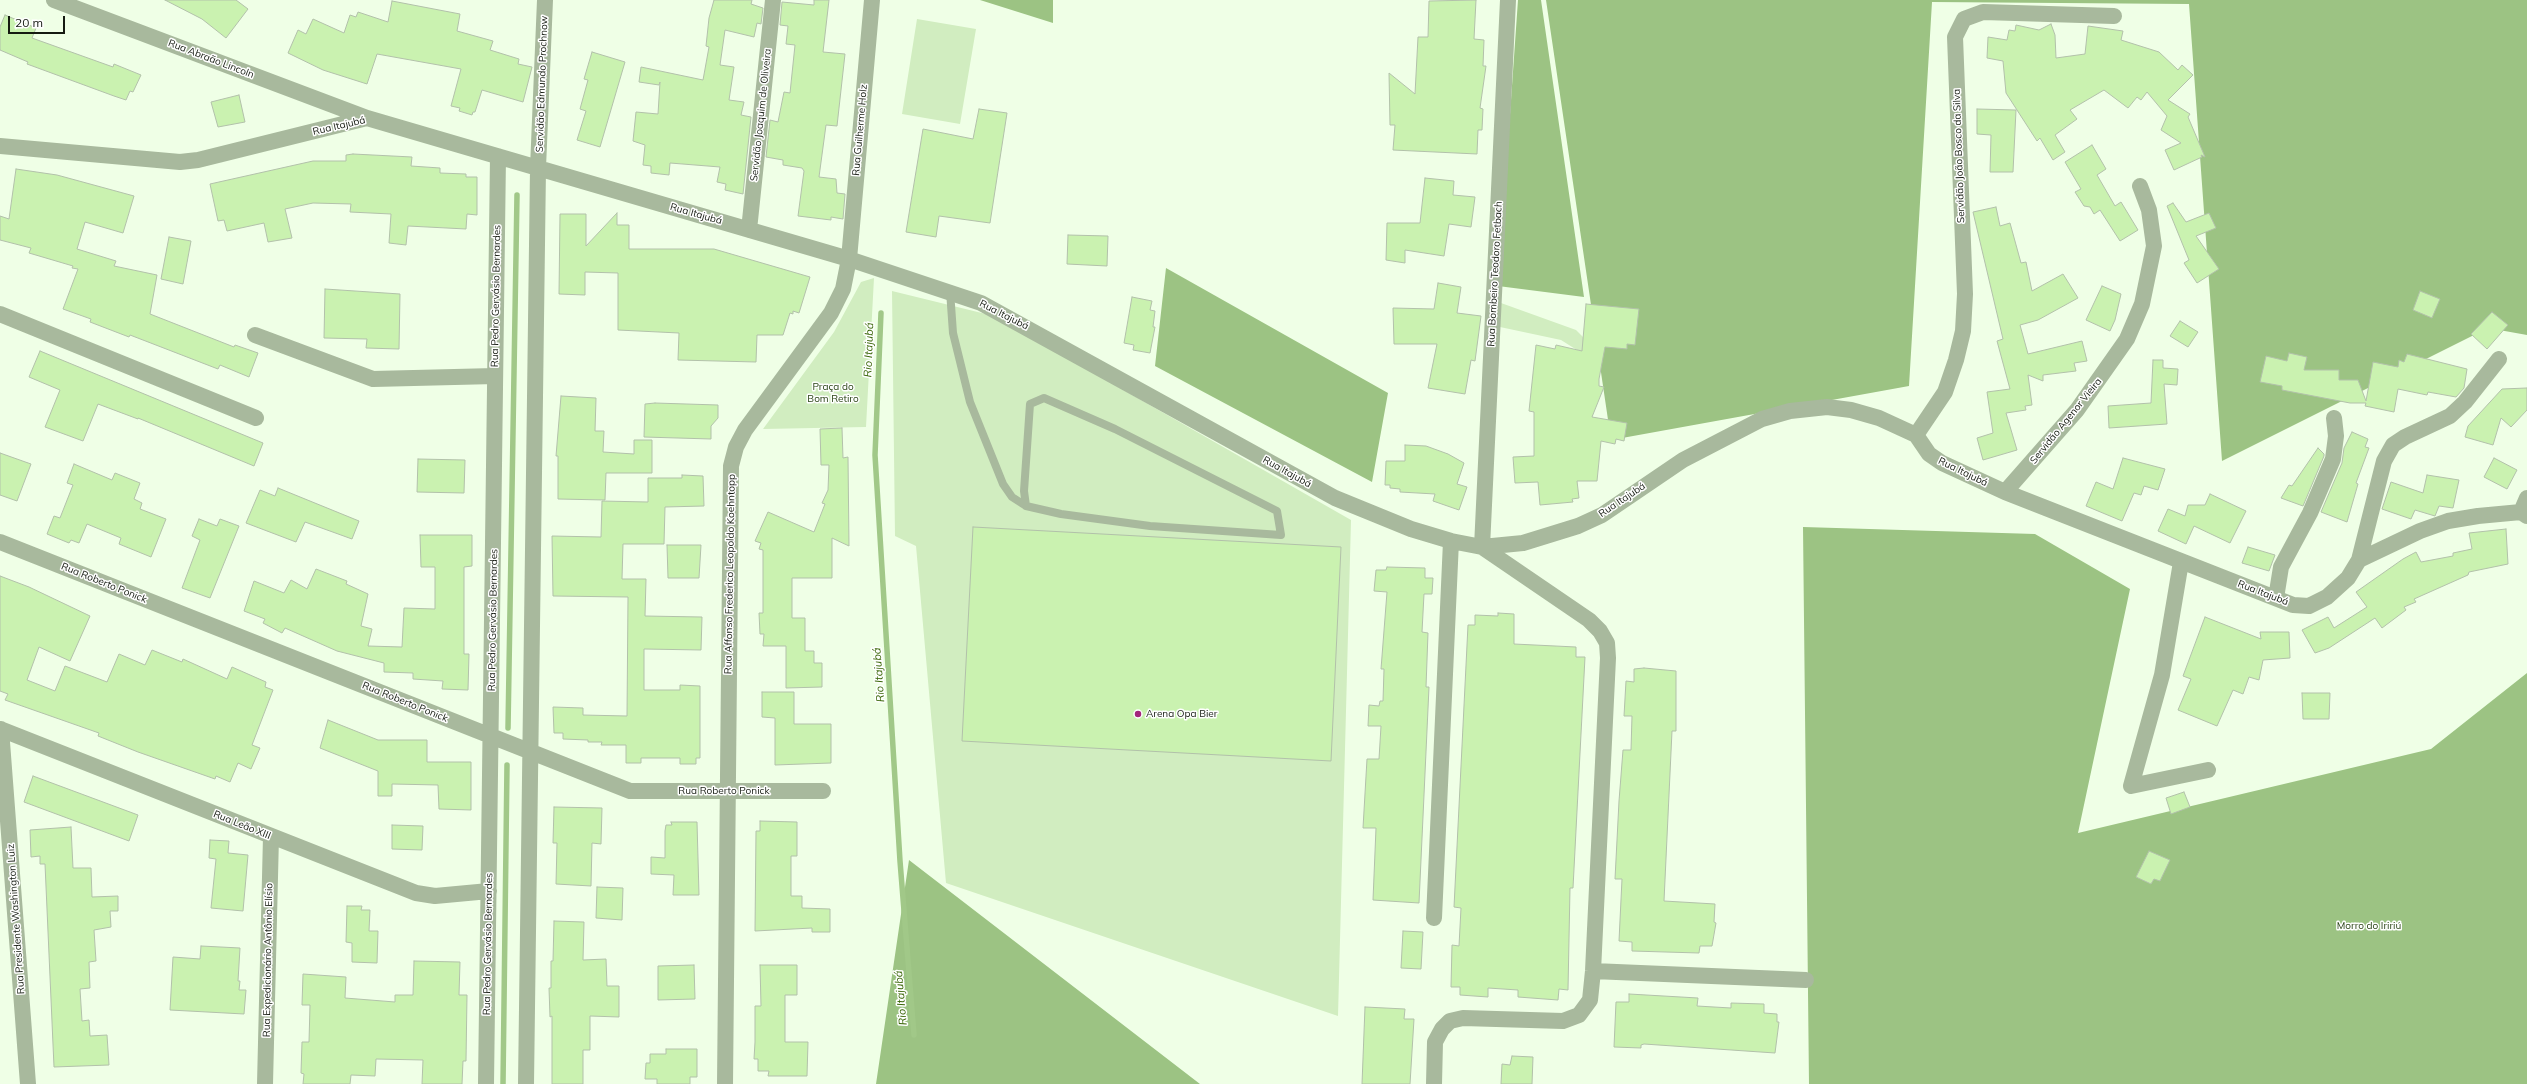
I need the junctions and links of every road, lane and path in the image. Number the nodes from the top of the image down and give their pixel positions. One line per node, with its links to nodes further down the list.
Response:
1 (54, 0): 7 (street, Rua Abraão Lincoln)
2 (545, 0): 10 (street, Servidão Edmundo Prochnow)
3 (773, 0): 12 (street, Servidão Joaquim de Oliveira)
4 (872, 0): 13 (street, Rua Guilherme Holz)
5 (1508, 0): 27 (street, Rua Bombeiro Teodoro Fetbach)
6 (2114, 16): 21 (street, Servidão João Bosco da Silva)
7 (368, 118): 8 (street, Rua Itajubá); 9 (street, Rua Itajubá)
8 (0, 146)
9 (498, 156): 10 (street, Rua Itajubá); 18 (street, Rua Pedro Gervásio Bernardes)
10 (538, 168): 12 (street, Rua Itajubá); 33 (street)
11 (2140, 186): 22 (street, Servidão Agenor Vieira)
12 (749, 230): 13 (street, Rua Itajubá)
13 (849, 259): 14 (street, Rua Itajubá); 36 (street, Rua Affonso Frederico Leopoldo Koehntopp)
14 (950, 291): 23 (lane); 25 (street, Rua Itajubá)
15 (0, 314): 19 (street)
16 (255, 335): 18 (street)
17 (2500, 359): 28 (street, Rua Itajubá)
18 (495, 376): 32 (street, Rua Pedro Gervásio Bernardes)
19 (256, 418)
20 (2334, 418): 30 (street)
21 (1916, 435): 22 (street, Rua Itajubá); 27 (street, Rua Itajubá)
22 (2005, 492): 29 (street, Rua Itajubá)
23 (1026, 506): 23 (lane)
24 (2525, 509): 28 (street)
25 (1452, 541): 27 (street, Rua Itajubá); 39 (street)
26 (0, 542): 32 (street, Rua Roberto Ponick)
27 (1482, 547): 40 (street)
28 (2359, 560): 30 (street, Rua Itajubá)
29 (2181, 562): 30 (street, Rua Itajubá); 34 (street)
30 (2276, 598)
31 (1, 729): 37 (street, Rua Leão XIII); 42 (street, Rua Presidente Washington Luiz)
32 (491, 736): 33 (street, Rua Roberto Ponick); 38 (street, Rua Pedro Gervásio Bernardes)
33 (532, 752): 36 (street, Rua Roberto Ponick); 45 (street)
34 (2208, 770)
35 (823, 791): 36 (street, Rua Roberto Ponick)
36 (727, 797): 46 (street, Rua Affonso Frederico Leopoldo Koehntopp)
37 (271, 836): 38 (street, Rua Leão XIII); 43 (street, Rua Expedicionário Antônio Elísio)
38 (489, 891): 44 (street, Rua Pedro Gervásio Bernardes)
39 (1434, 918)
40 (1593, 971): 41 (street); 47 (street)
41 (1806, 980)
42 (28, 1084)
43 (265, 1084)
44 (486, 1084)
45 (526, 1084)
46 (725, 1084)
47 (1434, 1084)

